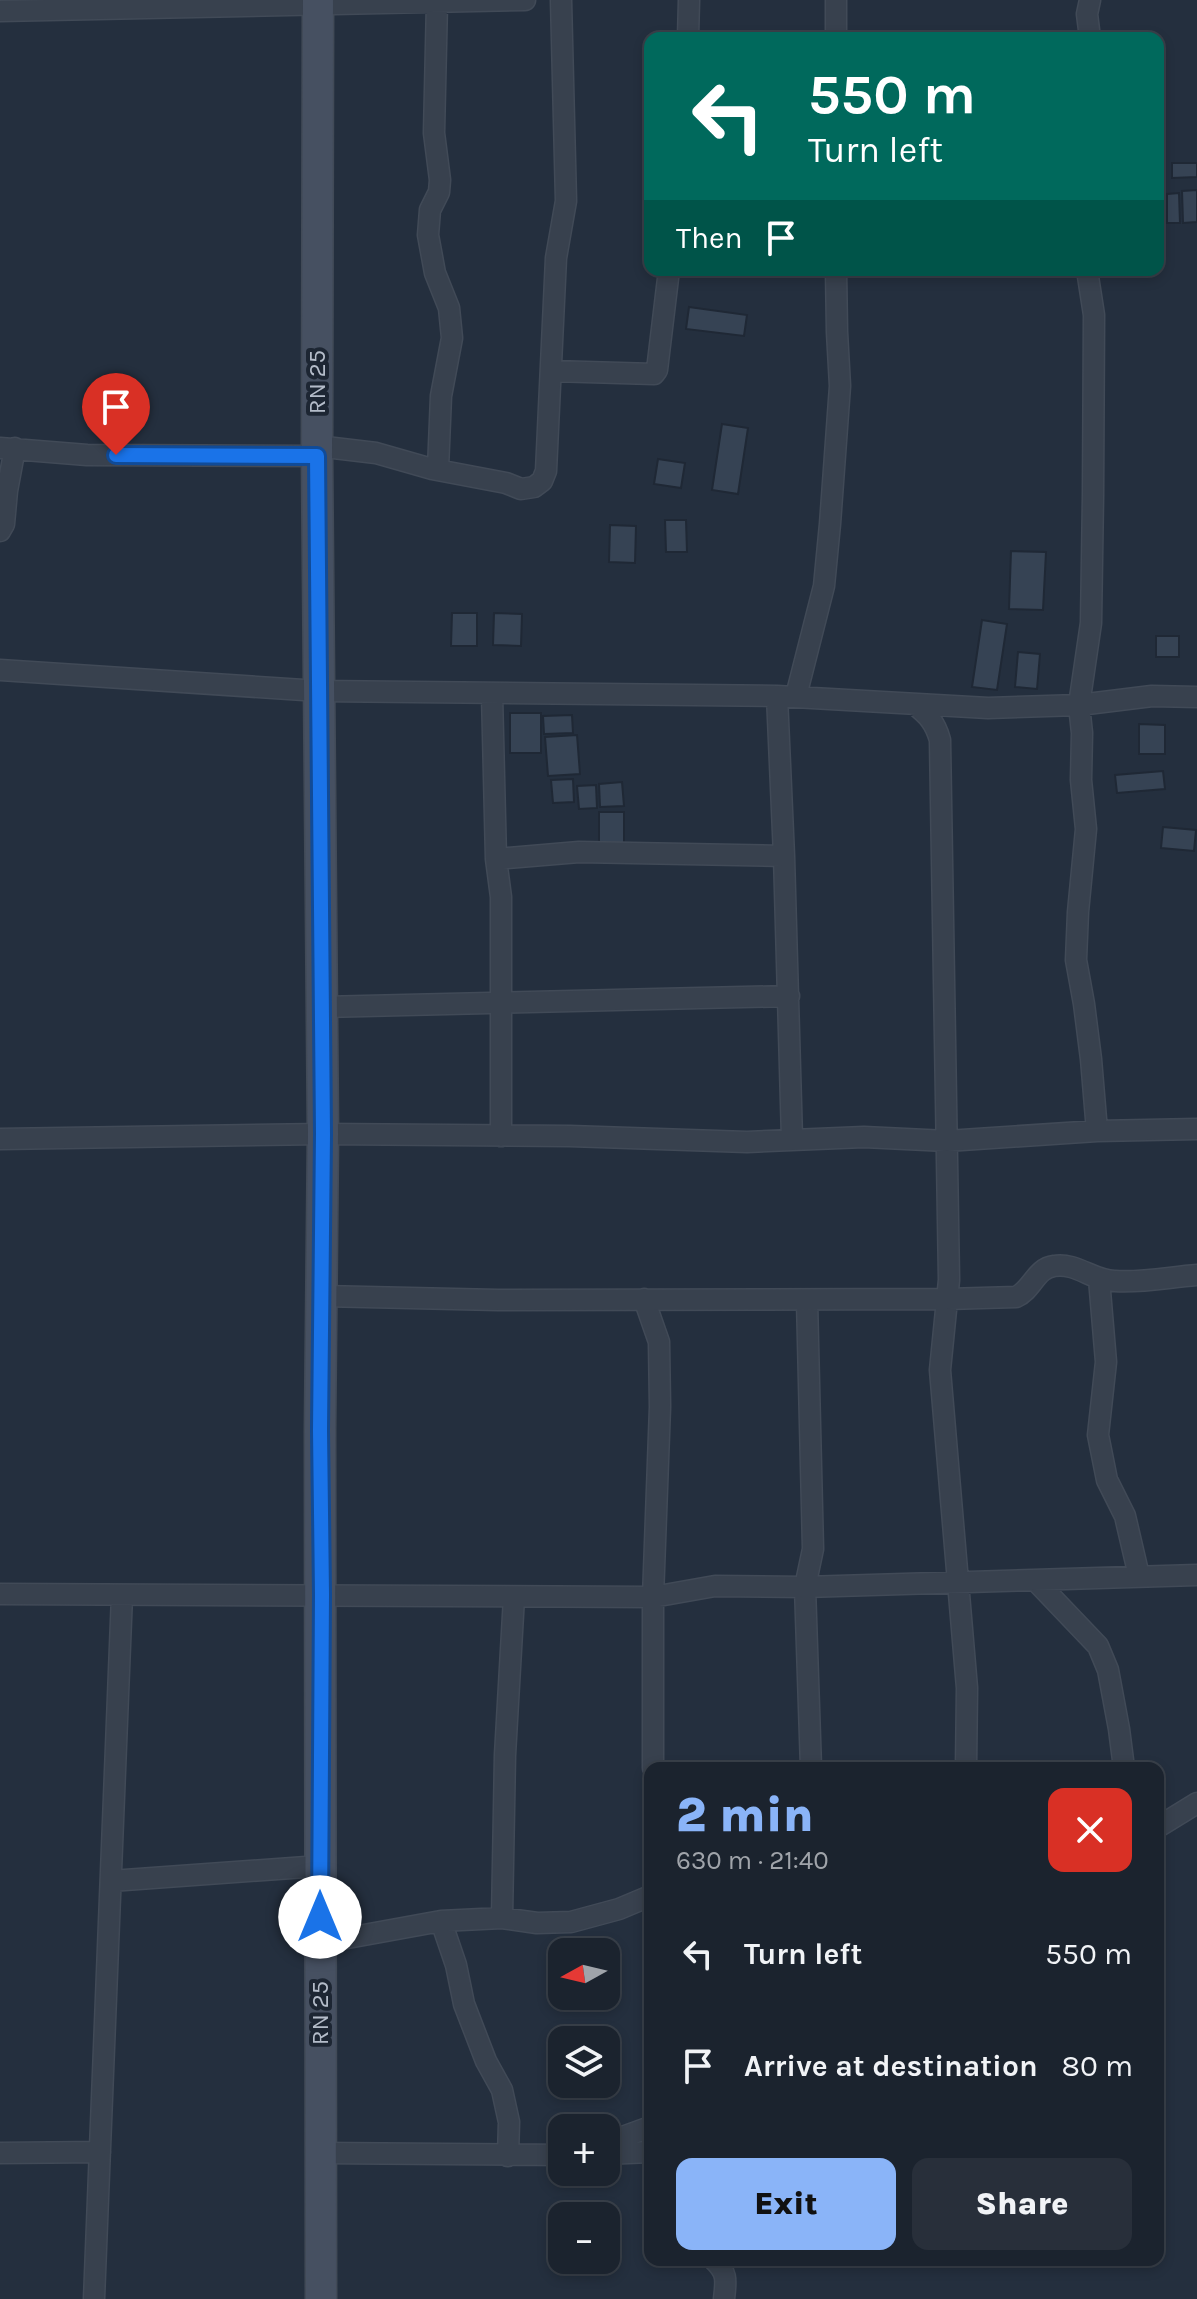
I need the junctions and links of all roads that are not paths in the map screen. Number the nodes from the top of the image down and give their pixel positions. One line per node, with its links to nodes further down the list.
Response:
1 (525, 0): 5 (street)
2 (561, 0): 16 (street)
3 (689, 0): 10 (street)
4 (836, 0): 11 (street)
5 (464, 1): 7 (street)
6 (318, 2): 7 (street); 9 (street); 18 (main road, RN 25 / RN 25)
7 (437, 2): 19 (street)
8 (1083, 5): 12 (street)
9 (0, 11)
10 (688, 32)
11 (836, 32)
12 (1089, 32)
13 (668, 276): 16 (street)
14 (836, 276): 24 (street)
15 (1088, 276): 27 (street)
16 (552, 371): 19 (street)
17 (8, 448): 18 (street); 20 (street)
18 (317, 451): 19 (street); 22 (main road, RN 25 / RN 25)
19 (438, 469)
20 (0, 531)
21 (0, 670): 22 (street)
22 (319, 691): 23 (street); 32 (main road, RN 25 / RN 25)
23 (492, 694): 24 (street); 29 (street)
24 (787, 696): 26 (street); 28 (street)
25 (1197, 697): 27 (street)
26 (914, 704): 27 (street); 39 (street)
27 (1079, 705): 34 (street)
28 (784, 856): 29 (street); 30 (street)
29 (496, 859): 31 (street)
30 (789, 996): 31 (street); 38 (street)
31 (501, 1002): 32 (street); 36 (street)
32 (322, 1007): 35 (main road, RN 25 / RN 25)
33 (1197, 1129): 34 (street)
34 (1097, 1131): 39 (street)
35 (323, 1134): 36 (street); 37 (street); 42 (main road, RN 25 / RN 25)
36 (501, 1136): 38 (street)
37 (0, 1139)
38 (792, 1139): 39 (street)
39 (947, 1141): 44 (street)
40 (1197, 1275): 41 (street)
41 (1099, 1279): 44 (street); 47 (street)
42 (322, 1296): 43 (street); 52 (main road, RN 25 / RN 25)
43 (644, 1299): 45 (street); 55 (street)
44 (947, 1299): 45 (street); 49 (street)
45 (807, 1300): 50 (street)
46 (1197, 1575): 47 (street)
47 (1139, 1576): 48 (street)
48 (1035, 1580): 49 (street); 59 (street)
49 (957, 1582): 50 (street); 58 (street)
50 (805, 1587): 55 (street); 57 (street)
51 (0, 1594): 53 (street)
52 (322, 1594): 53 (street); 54 (street); 62 (main road, RN 25 / RN 25)
53 (122, 1595): 63 (street)
54 (514, 1597): 55 (street); 65 (street)
55 (653, 1597): 56 (street)
56 (653, 1762)
57 (811, 1762)
58 (966, 1762)
59 (1123, 1762)
60 (1197, 1803): 61 (street)
61 (1164, 1823)
62 (320, 1866): 63 (street); 67 (main road, RN 25 / RN 25)
63 (111, 1881): 70 (street)
64 (644, 1899): 65 (street)
65 (502, 1918): 66 (street)
66 (441, 1921): 67 (street); 76 (street)
67 (320, 1943): 73 (main road, RN 25 / RN 25)
68 (644, 2129): 69 (street)
69 (620, 2138)
70 (100, 2152): 72 (street); 78 (street)
71 (644, 2152): 74 (street)
72 (0, 2153)
73 (320, 2153): 76 (street); 79 (main road, RN 25 / RN 25)
74 (620, 2153)
75 (548, 2155): 76 (street)
76 (508, 2156)
77 (720, 2266): 80 (street)
78 (94, 2299)
79 (321, 2299)
80 (724, 2299)

